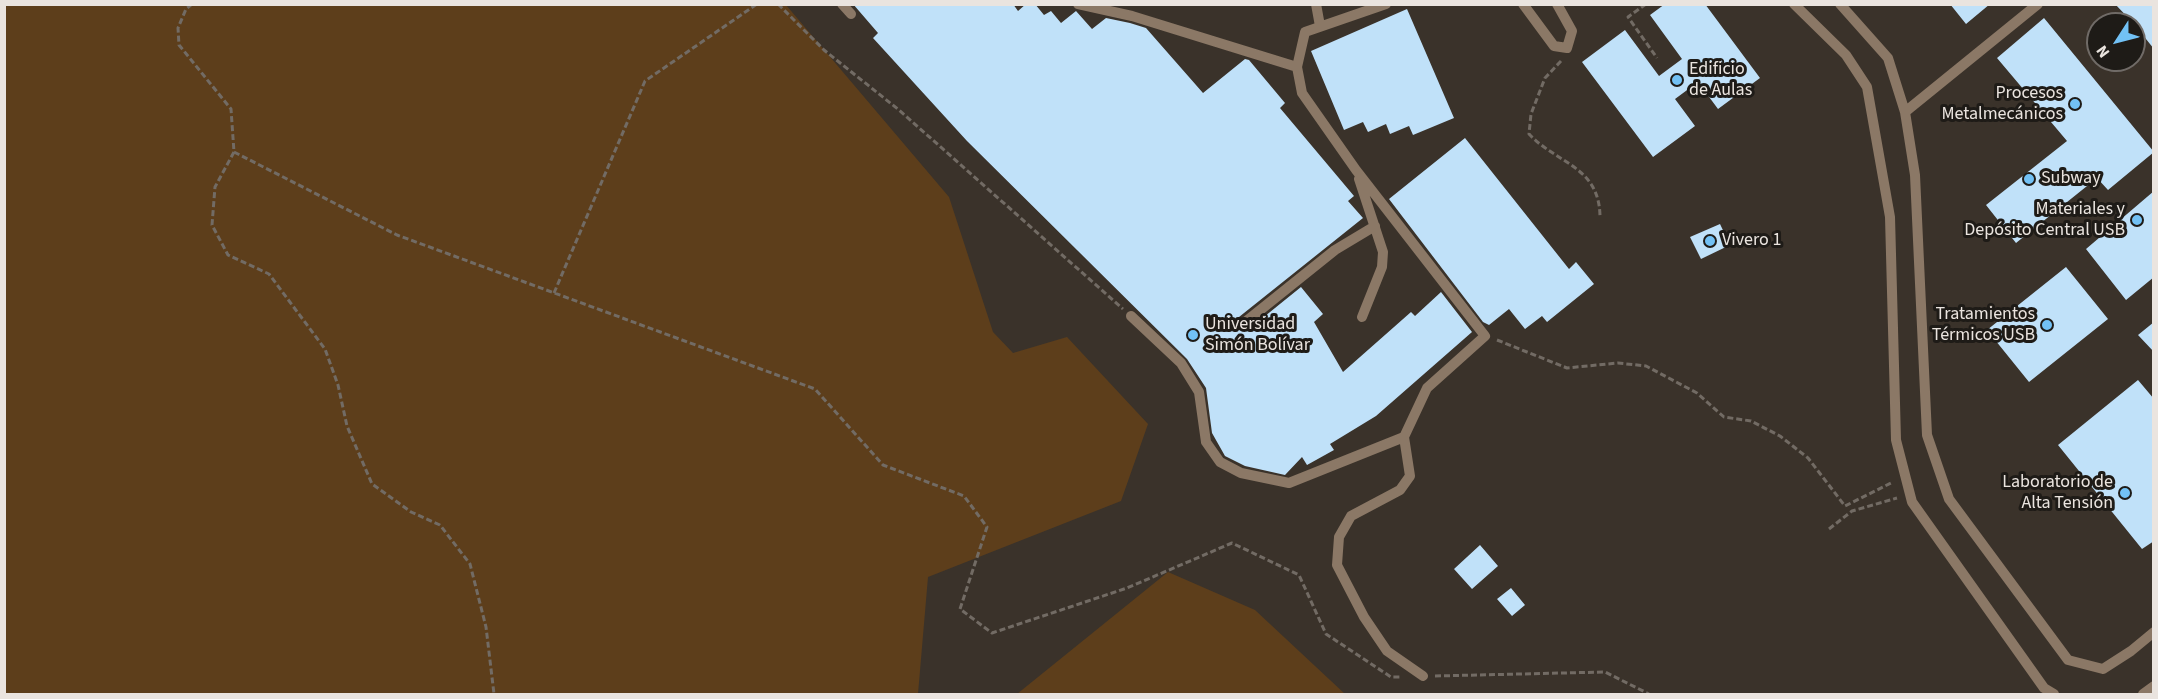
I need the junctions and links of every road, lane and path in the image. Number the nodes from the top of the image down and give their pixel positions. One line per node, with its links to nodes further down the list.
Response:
1 (192, 4): 20 (path)
2 (757, 4): 24 (path)
3 (778, 4): 25 (path)
4 (842, 4): 14 (lane)
5 (1078, 4): 18 (lane)
6 (1316, 4): 15 (lane)
7 (1386, 4): 15 (lane)
8 (1522, 4): 16 (lane)
9 (1557, 4): 16 (lane)
10 (1646, 4): 17 (path)
11 (1794, 4): 30 (lane)
12 (1840, 4): 19 (lane)
13 (2038, 4): 19 (lane)
14 (851, 14)
15 (1320, 26): 18 (lane)
16 (1567, 48): 22 (path)
17 (1657, 57)
18 (1297, 67): 21 (lane)
19 (1905, 112): 33 (lane)
20 (234, 152): 24 (path); 36 (path)
21 (1356, 170): 23 (lane); 28 (lane)
22 (1600, 216)
23 (1375, 225): 26 (lane); 27 (lane)
24 (554, 293): 34 (path)
25 (1131, 316): 29 (lane)
26 (1362, 317)
27 (1244, 323)
28 (1485, 336): 29 (lane); 30 (path)
29 (1404, 437): 34 (lane)
30 (1905, 476): 31 (lane)
31 (1911, 496): 32 (path); 38 (lane)
32 (1829, 529)
33 (2154, 632)
34 (1422, 676): 37 (path)
35 (2154, 686): 39 (lane)
36 (494, 694)
37 (1649, 694)
38 (2054, 694)
39 (2143, 694)

